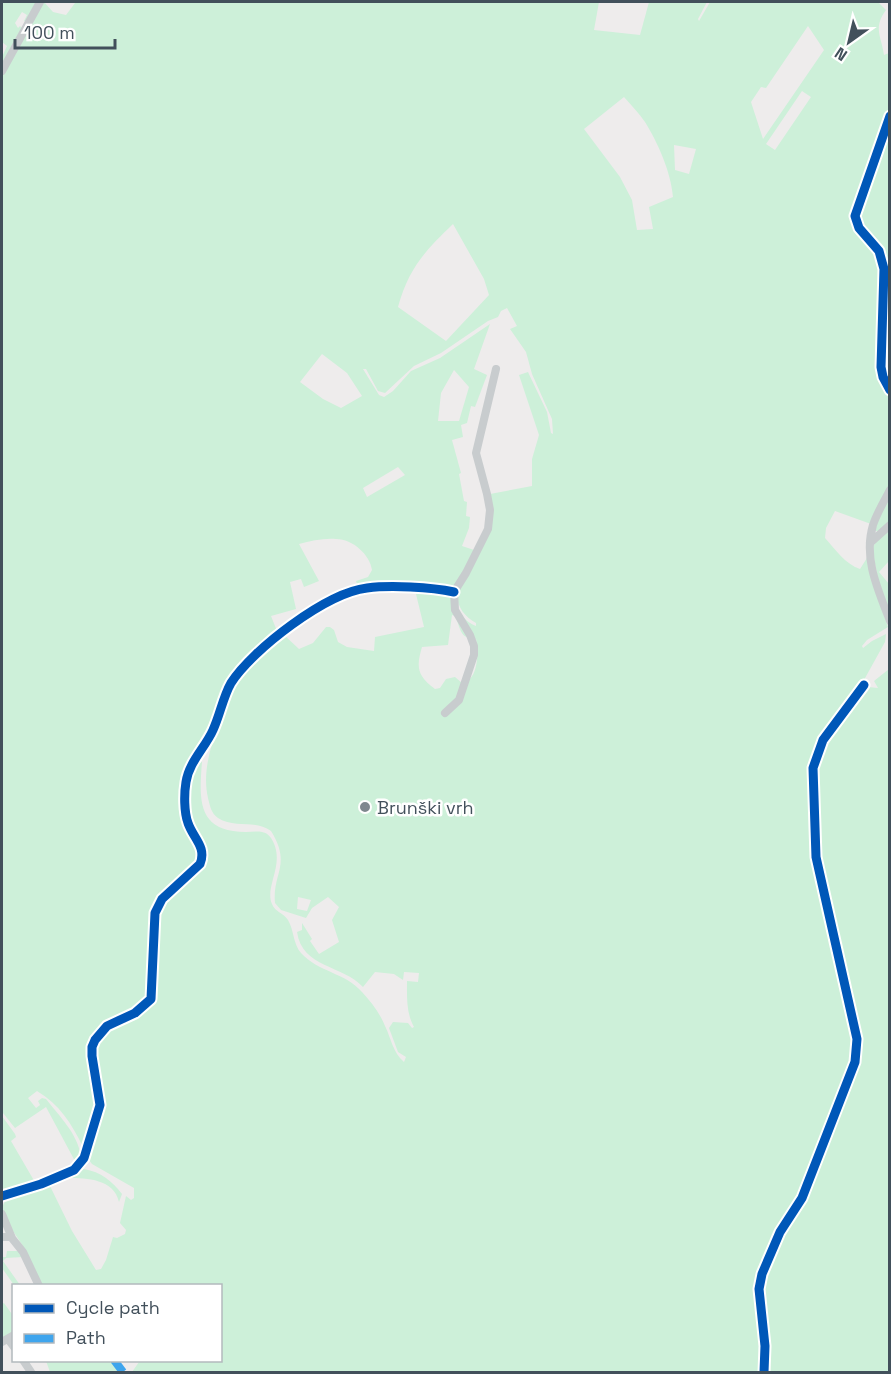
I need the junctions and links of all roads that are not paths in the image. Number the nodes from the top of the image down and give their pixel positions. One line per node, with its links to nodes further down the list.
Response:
1 (40, 2): 2 (street)
2 (2, 71)
3 (890, 116): 5 (street)
4 (496, 369): 9 (street)
5 (890, 390)
6 (890, 490): 8 (street)
7 (890, 525): 8 (street)
8 (870, 544): 10 (street)
9 (454, 592): 12 (street); 13 (street)
10 (890, 621)
11 (864, 685): 18 (street)
12 (446, 713)
13 (2, 1196)
14 (2, 1214): 16 (street)
15 (2, 1237): 16 (street)
16 (12, 1238): 17 (street)
17 (38, 1284)
18 (764, 1372)

